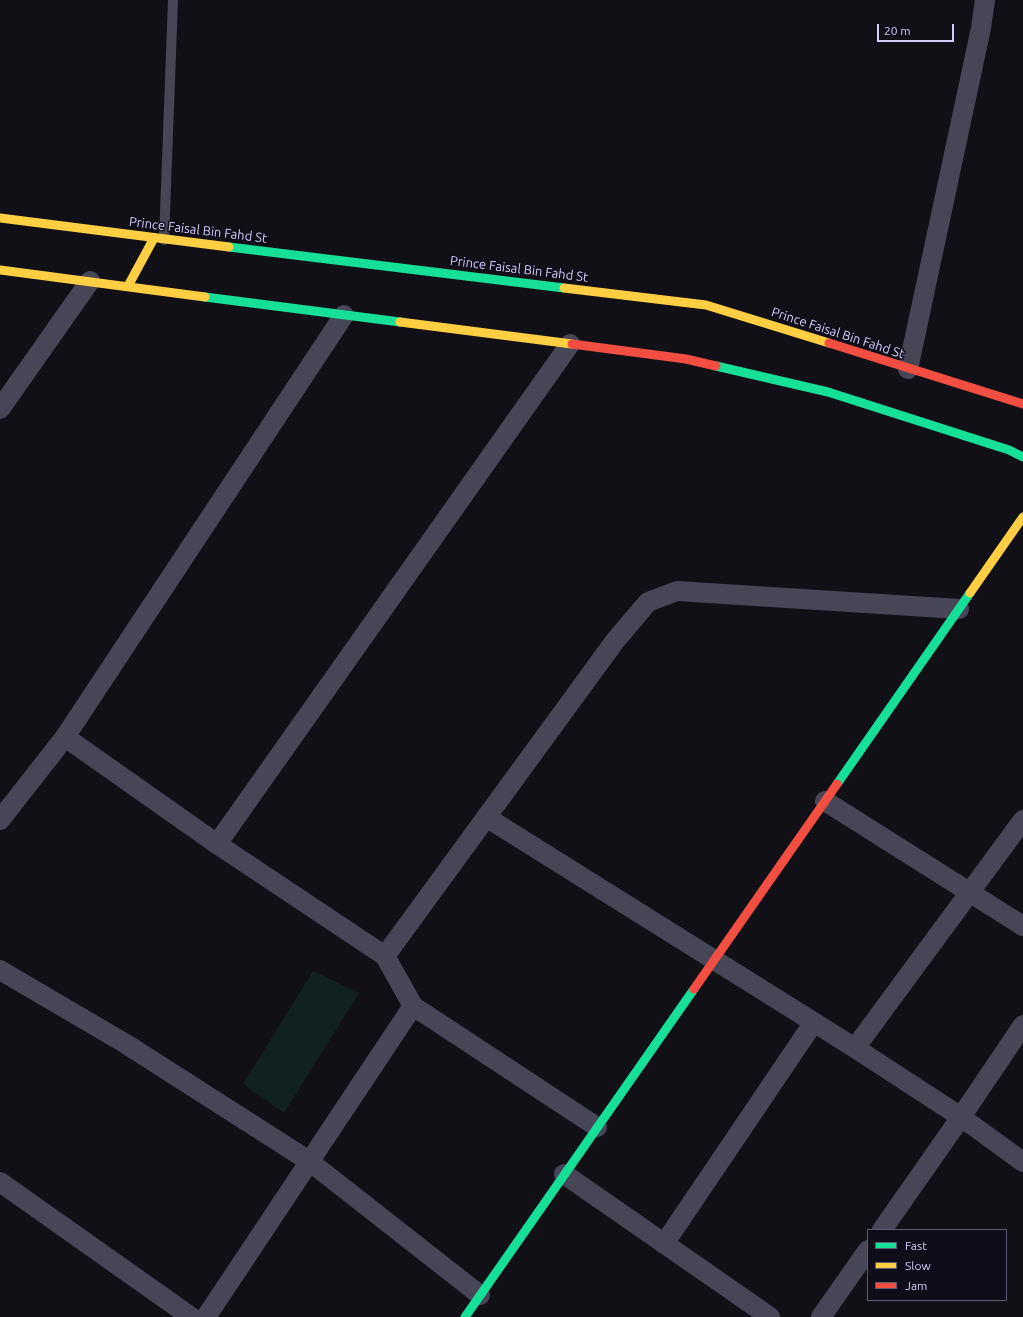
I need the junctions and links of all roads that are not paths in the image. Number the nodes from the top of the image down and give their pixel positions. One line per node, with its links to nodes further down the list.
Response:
1 (174, 0): 5 (lane)
2 (985, 0): 11 (street)
3 (0, 218): 4 (main road, Prince Faisal Bin Fahd St)
4 (154, 238): 5 (main road, Prince Faisal Bin Fahd St); 8 (main road)
5 (164, 240): 11 (main road, Prince Faisal Bin Fahd St)
6 (0, 270): 7 (main road)
7 (90, 281): 8 (main road); 13 (street)
8 (128, 286): 9 (main road)
9 (344, 315): 10 (main road); 17 (street)
10 (570, 344): 14 (main road); 22 (street)
11 (908, 369): 12 (main road, Prince Faisal Bin Fahd St)
12 (1023, 404)
13 (0, 409)
14 (1023, 457)
15 (1023, 517): 16 (main road)
16 (959, 609): 18 (main road); 19 (street)
17 (65, 737): 20 (street); 22 (street)
18 (825, 801): 23 (street); 26 (main road)
19 (486, 817): 25 (street); 26 (street)
20 (0, 820)
21 (1023, 820): 23 (street)
22 (217, 844): 25 (street)
23 (970, 892): 24 (street); 31 (street)
24 (1023, 926)
25 (385, 956): 28 (street)
26 (714, 960): 29 (street); 33 (main road)
27 (0, 970): 34 (street)
28 (412, 1006): 33 (street); 34 (street)
29 (814, 1022): 31 (street); 39 (street)
30 (1023, 1025): 32 (street)
31 (855, 1048): 32 (street)
32 (961, 1117): 35 (street); 38 (street)
33 (597, 1127): 36 (main road)
34 (310, 1161): 41 (street); 44 (street)
35 (1023, 1162)
36 (564, 1174): 39 (street); 41 (main road)
37 (0, 1182): 43 (street)
38 (883, 1229)
39 (664, 1244): 45 (street)
40 (867, 1251): 46 (street)
41 (480, 1295): 42 (main road)
42 (468, 1316)
43 (191, 1317)
44 (206, 1317)
45 (770, 1317)
46 (821, 1317)

